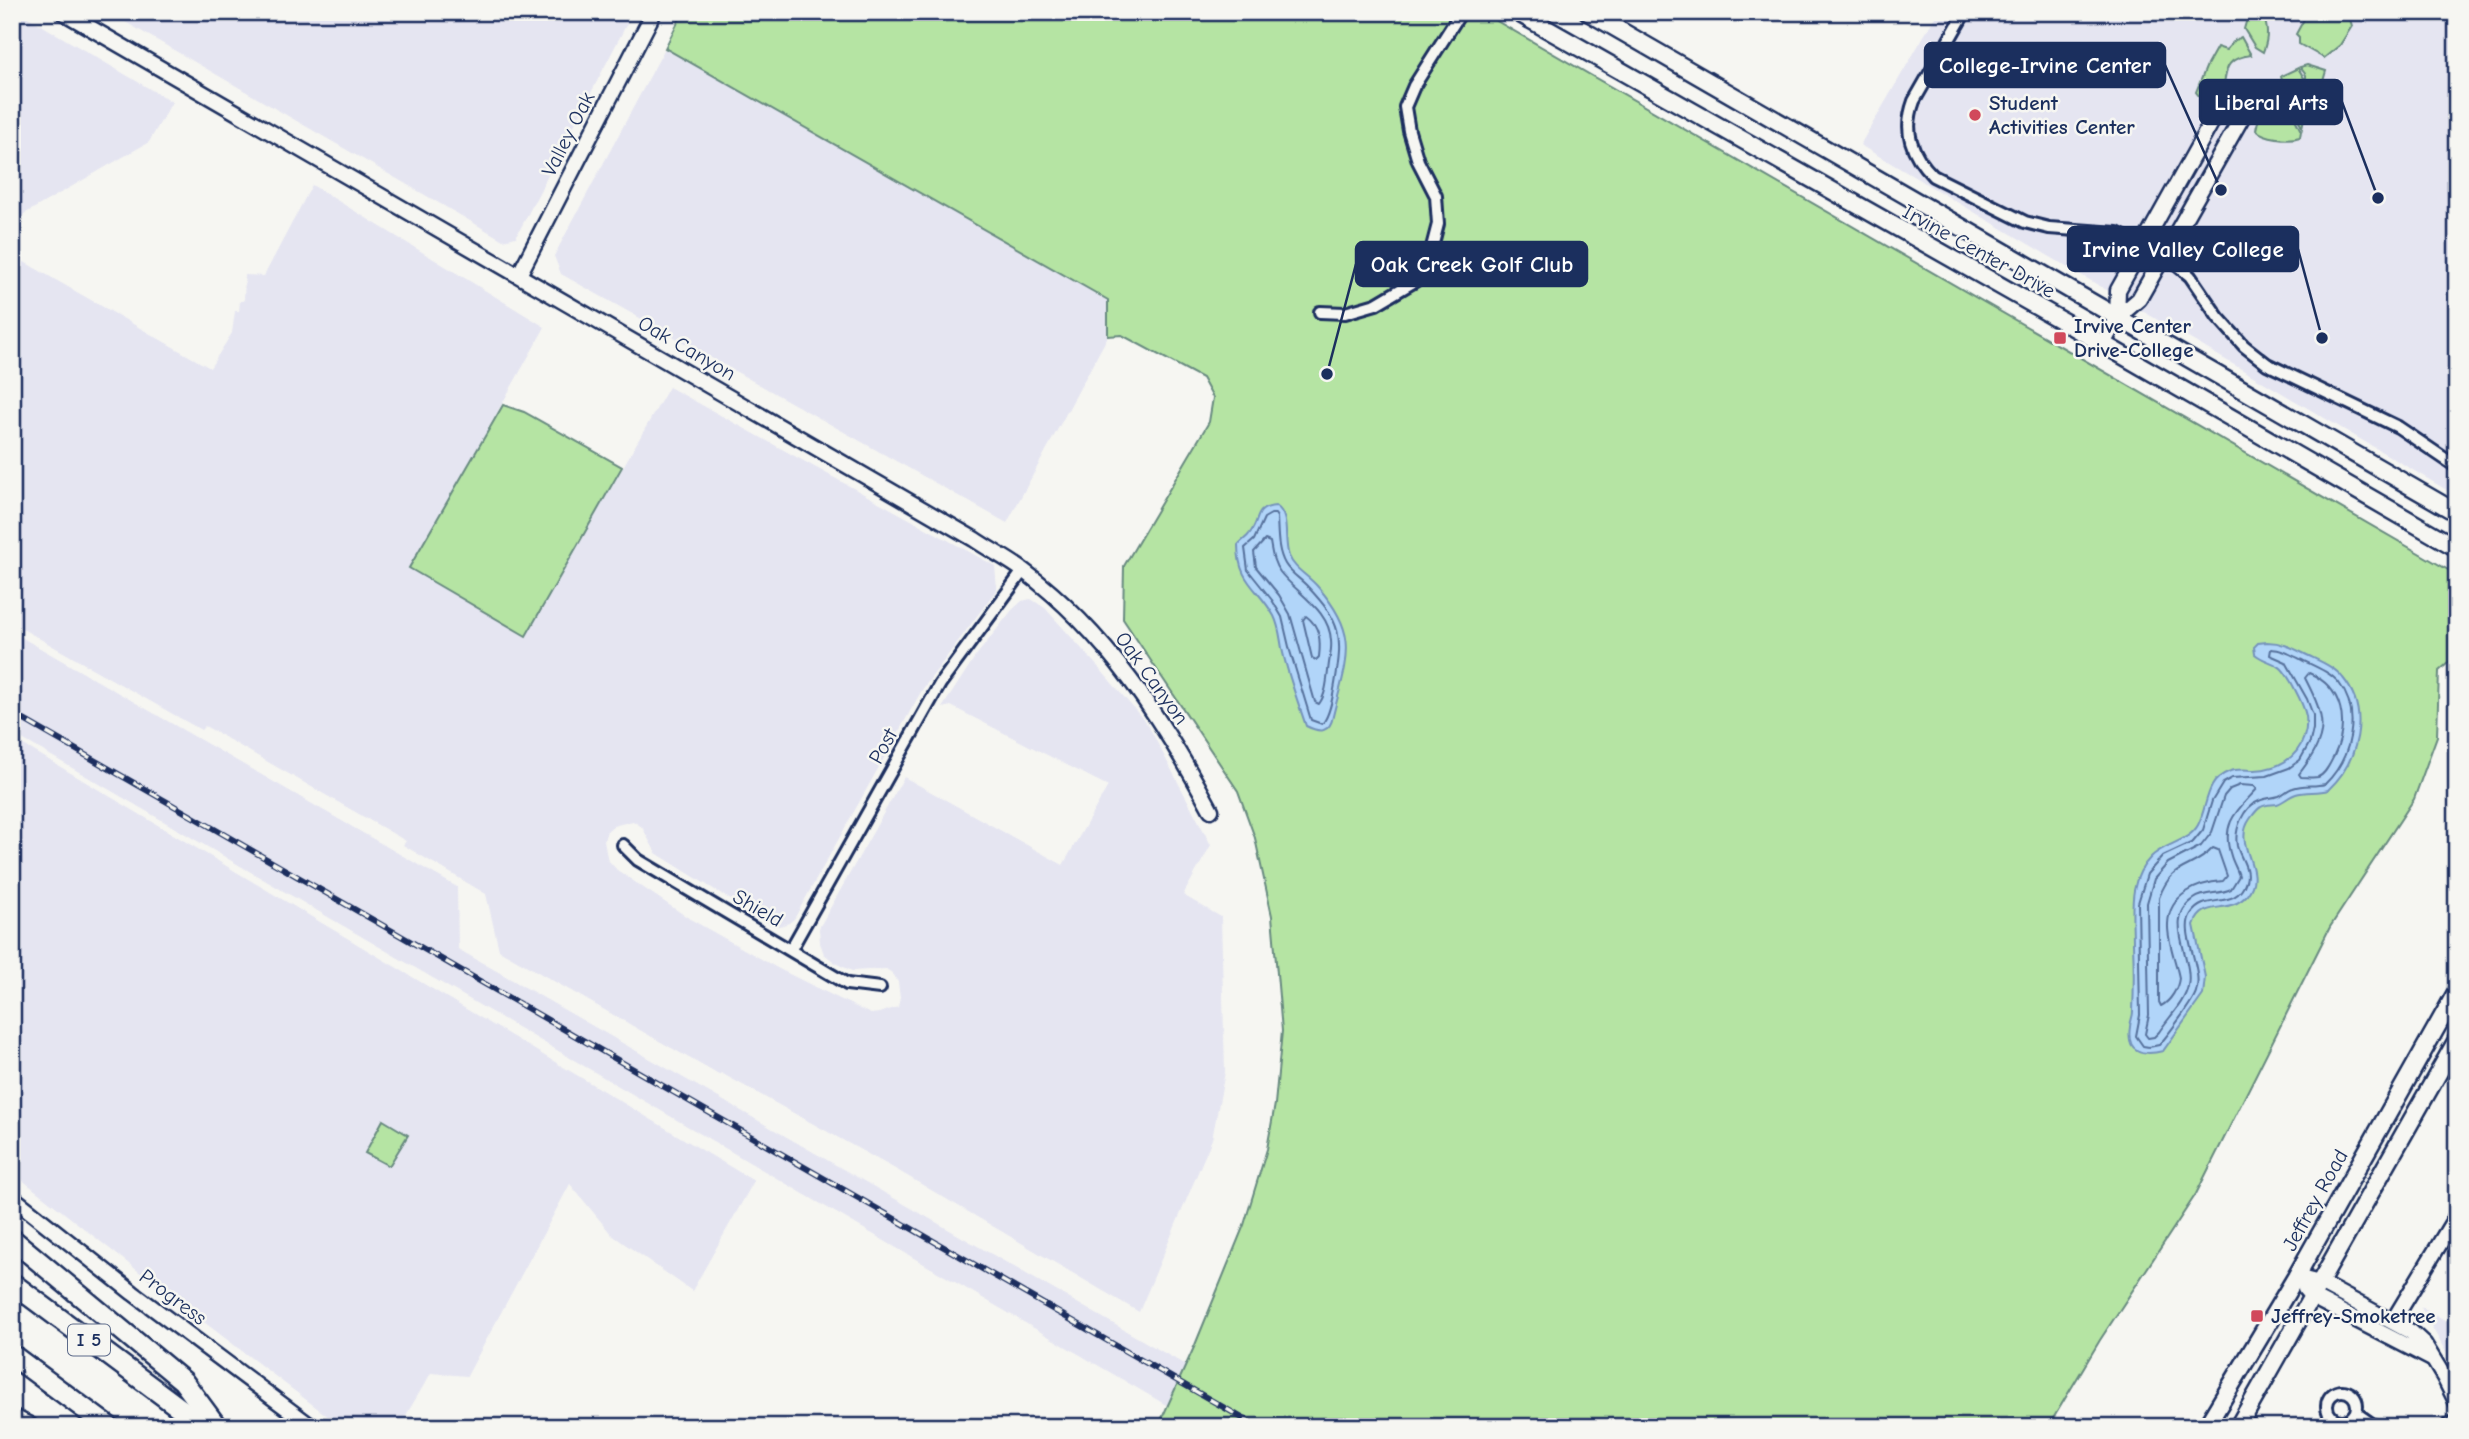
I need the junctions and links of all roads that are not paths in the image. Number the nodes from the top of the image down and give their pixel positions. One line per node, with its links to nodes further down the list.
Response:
1 (62, 12): 9 (street, Oak Canyon)
2 (654, 12): 9 (street, Valley Oak)
3 (1461, 12): 10 (street)
4 (1517, 12): 12 (main road, Irvine Center Drive)
5 (1588, 12): 11 (main road, Irvine Center Drive)
6 (1965, 12): 7 (street)
7 (2141, 246): 8 (street); 8 (street); 11 (street)
8 (2163, 258): 11 (street); 13 (street)
9 (519, 275): 16 (street, Oak Canyon)
10 (1320, 312)
11 (2117, 318): 12 (street); 14 (main road, Irvine Center Drive)
12 (2103, 344): 15 (main road, Irvine Center Drive)
13 (2457, 467)
14 (2457, 513)
15 (2457, 548)
16 (1023, 571): 17 (street, Oak Canyon); 19 (street, Post)
17 (1210, 810)
18 (623, 845): 19 (street, Shield)
19 (791, 949): 20 (street, Shield)
20 (880, 988)
21 (2457, 991): 27 (main road, Jeffrey Road)
22 (2457, 1040): 29 (main road)
23 (12, 1196): 41 (street, Progress)
24 (2457, 1215): 26 (street)
25 (12, 1239): 40 (highway)
26 (2449, 1243): 30 (street)
27 (2296, 1277): 29 (street); 42 (main road, Jeffrey Road)
28 (12, 1283): 39 (highway, I 5)
29 (2316, 1290): 30 (street); 32 (street); 43 (main road)
30 (2393, 1321): 32 (street)
31 (16, 1359): 38 (highway)
32 (2432, 1359): 33 (street)
33 (2457, 1403)
34 (2356, 1413): 44 (street)
35 (12, 1419): 37 (highway)
36 (2457, 1420): 45 (street)
37 (28, 1427)
38 (108, 1427)
39 (205, 1427)
40 (217, 1427)
41 (312, 1427)
42 (2206, 1427)
43 (2238, 1427)
44 (2376, 1427)
45 (2445, 1427)

